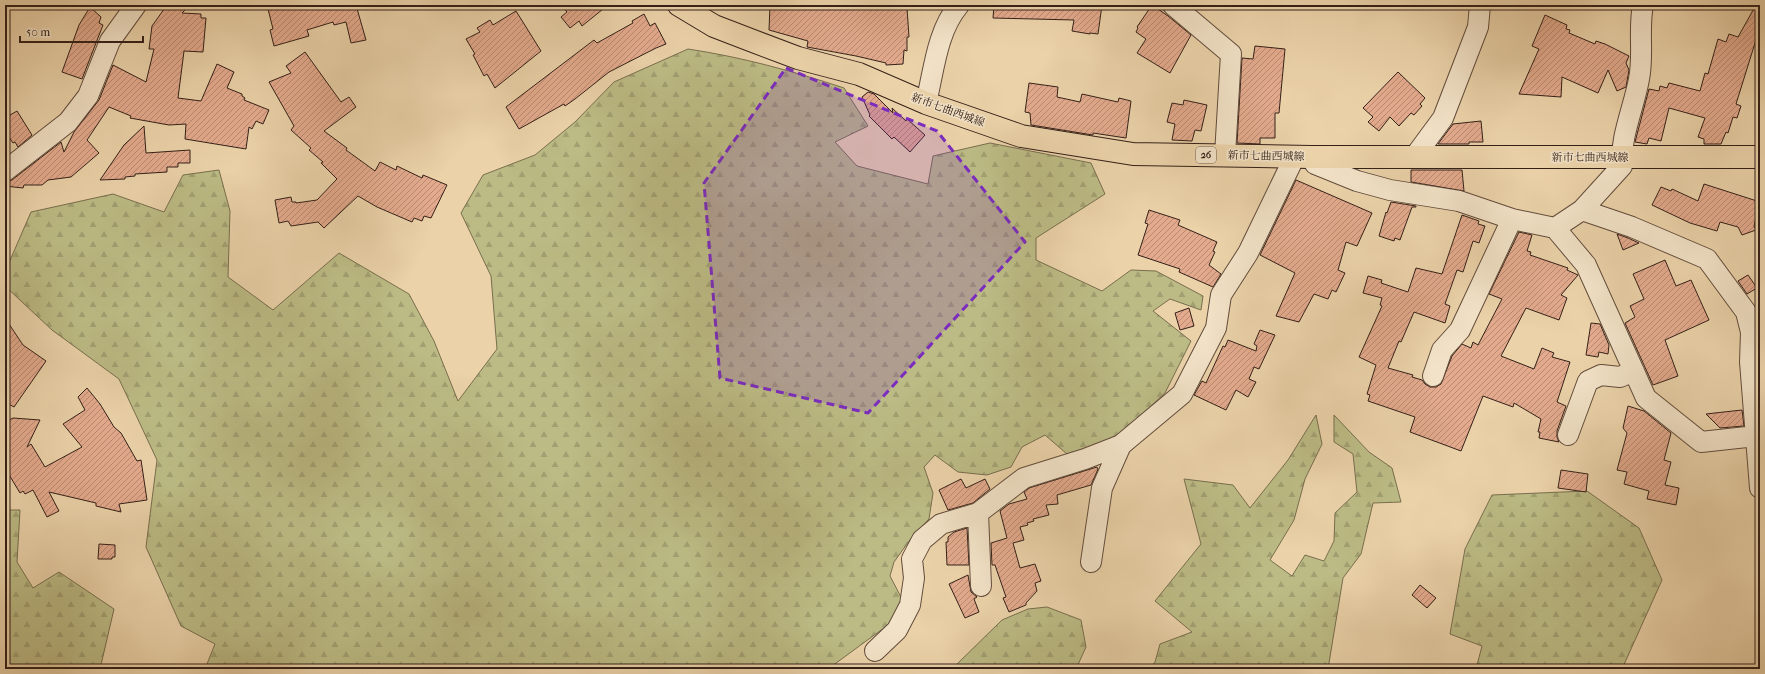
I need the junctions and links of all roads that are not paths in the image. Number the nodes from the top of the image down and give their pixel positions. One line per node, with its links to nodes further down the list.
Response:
1 (136, 5): 13 (street)
2 (679, 5): 7 (main road, 新市七曲西城線 / 26)
3 (959, 5): 7 (street)
4 (1173, 5): 8 (street)
5 (1480, 5): 10 (street)
6 (1643, 5): 12 (street)
7 (926, 103): 8 (main road, 新市七曲西城線 / 26)
8 (1225, 155): 9 (main road, 新市七曲西城線 / 26)
9 (1303, 156): 10 (main road, 新市七曲西城線 / 26); 15 (street); 21 (street)
10 (1416, 156): 12 (main road, 新市七曲西城線 / 26)
11 (1760, 157): 12 (main road, 新市七曲西城線 / 26)
12 (1621, 158): 14 (street)
13 (5, 171)
14 (1582, 210): 16 (street); 20 (street)
15 (1512, 219): 16 (street); 18 (street)
16 (1555, 228): 17 (street)
17 (1634, 371): 19 (street); 20 (street)
18 (1433, 376)
19 (1568, 434)
20 (1756, 436): 22 (street)
21 (1122, 445): 23 (street); 24 (street)
22 (1760, 488)
23 (978, 513): 25 (street); 26 (street)
24 (1091, 562)
25 (981, 586)
26 (874, 651)

